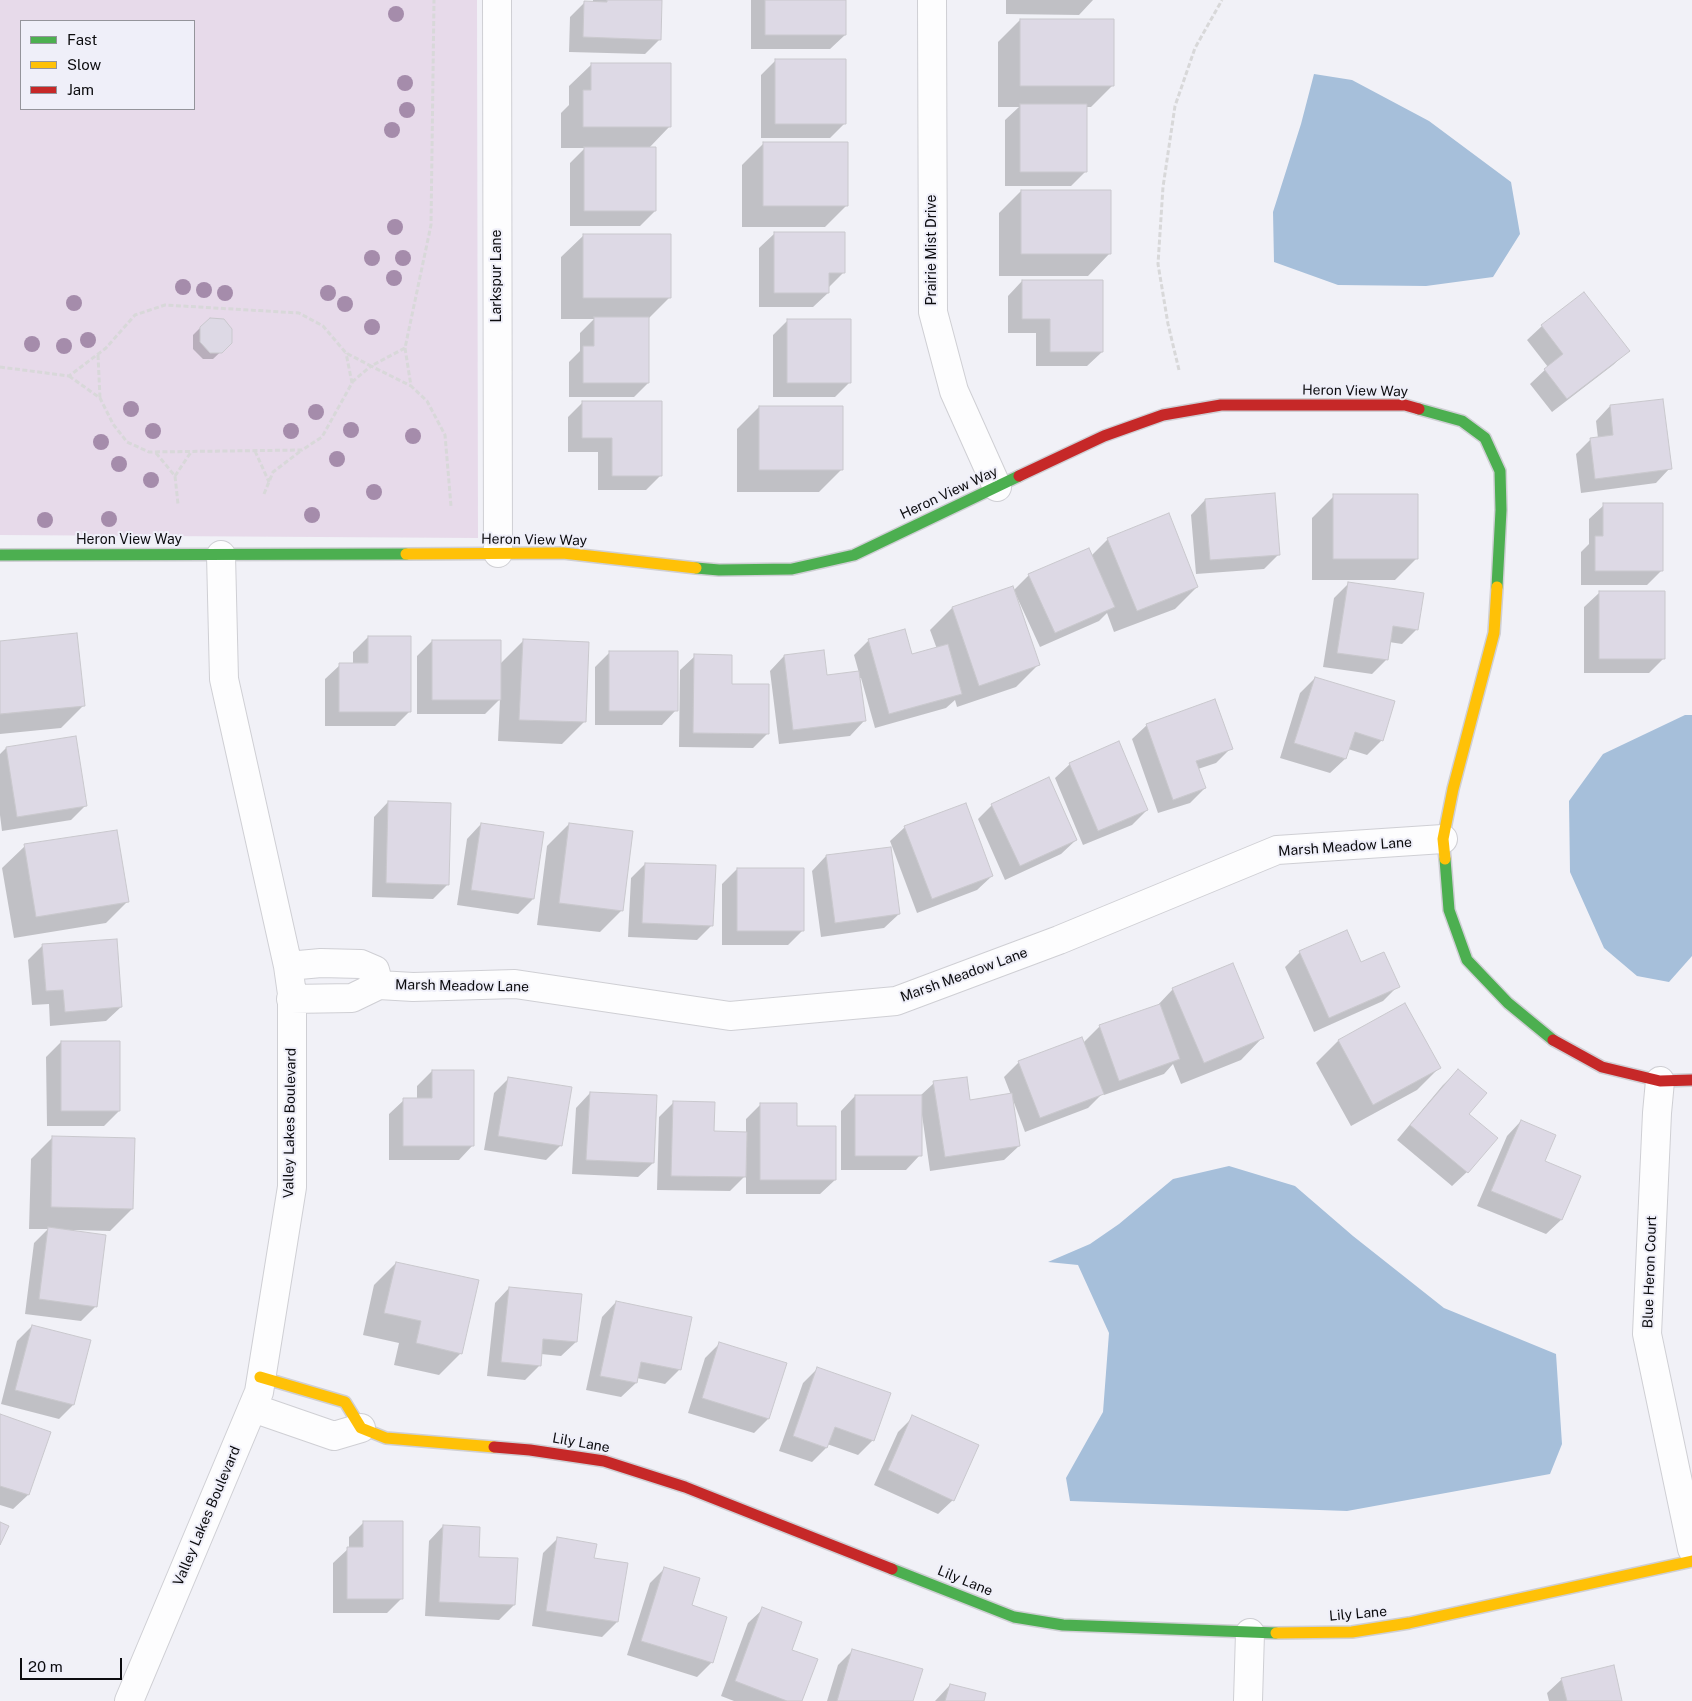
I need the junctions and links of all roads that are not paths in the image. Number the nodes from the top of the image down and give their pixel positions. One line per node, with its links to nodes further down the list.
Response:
1 (497, 0): 4 (street, Larkspur Lane)
2 (932, 0): 3 (street, Prairie Mist Drive)
3 (997, 487): 4 (street, Heron View Way); 7 (street, Heron View Way)
4 (498, 553): 6 (street, Heron View Way)
5 (0, 554): 6 (street, Heron View Way)
6 (221, 554): 8 (street, Valley Lakes Boulevard)
7 (1443, 839): 9 (street, Marsh Meadow Lane); 12 (street, Heron View Way)
8 (288, 966): 9 (street); 10 (street, Valley Lakes Boulevard)
9 (379, 985): 10 (street)
10 (292, 999): 13 (street, Valley Lakes Boulevard)
11 (1692, 1080): 12 (street, Heron View Way)
12 (1660, 1081): 16 (street, Blue Heron Court)
13 (260, 1377): 14 (street, Valley Lakes Boulevard); 15 (street)
14 (253, 1408): 15 (street); 19 (street, Valley Lakes Boulevard)
15 (361, 1428): 18 (street, Lily Lane)
16 (1692, 1549)
17 (1692, 1561): 18 (street, Lily Lane)
18 (1250, 1633): 20 (street)
19 (129, 1701)
20 (1248, 1701)

